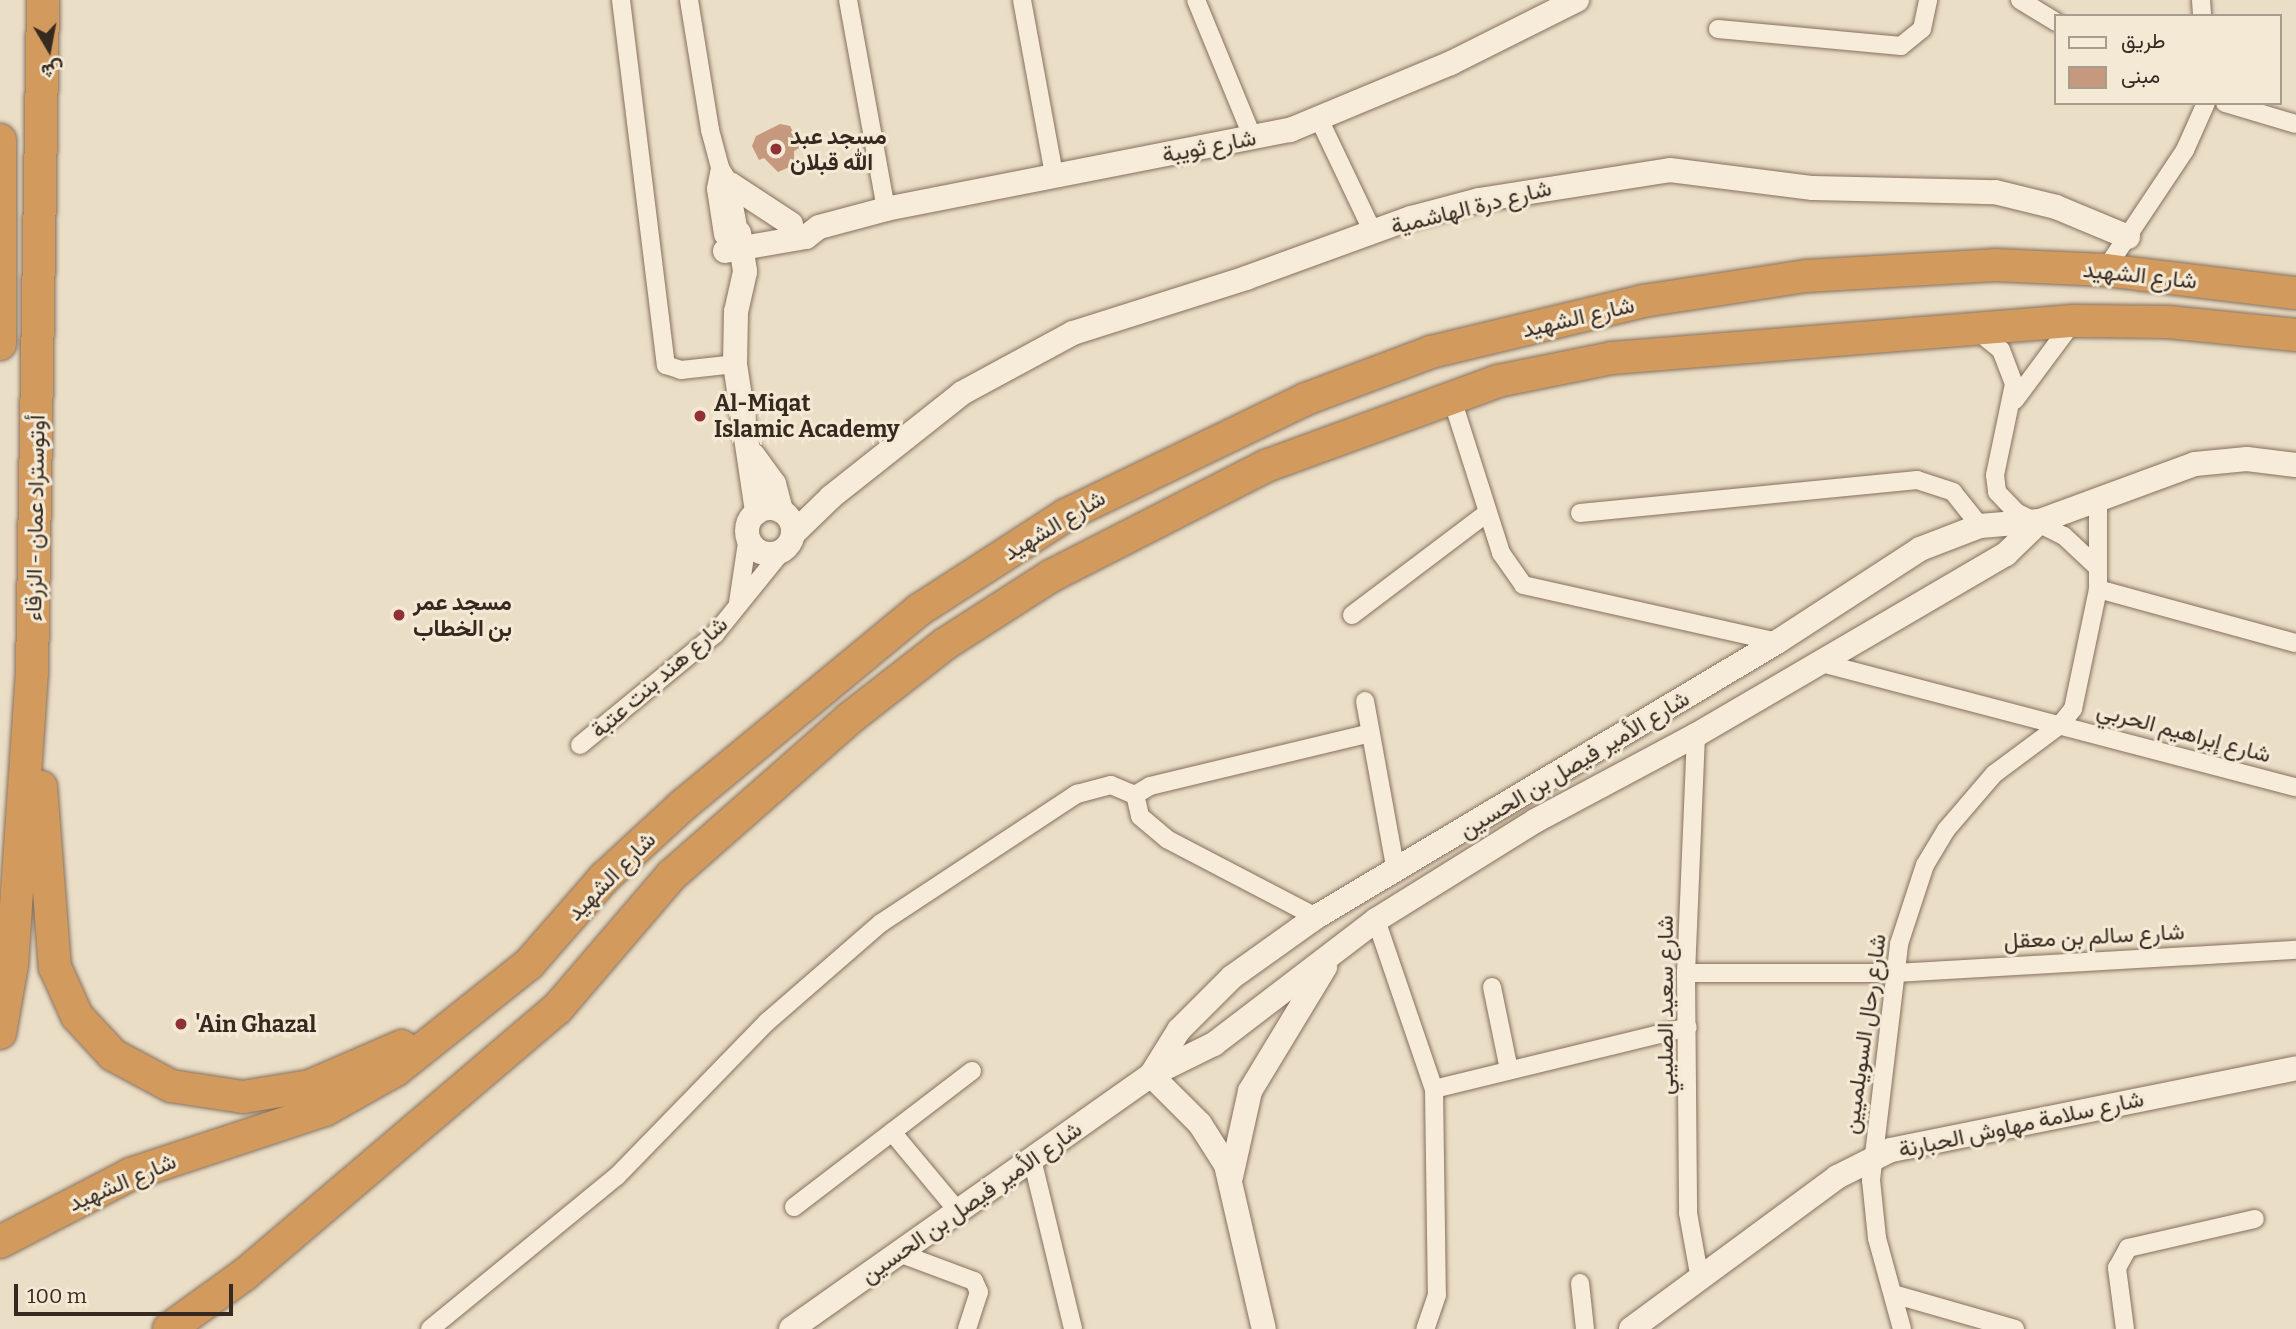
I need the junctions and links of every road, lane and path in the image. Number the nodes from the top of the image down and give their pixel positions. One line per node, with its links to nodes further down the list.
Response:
1 (43, 0): 50 (highway, أوتوستراد عمان - الزرقاء)
2 (621, 0): 32 (street)
3 (689, 0): 19 (street)
4 (848, 0): 20 (street)
5 (1022, 0): 18 (street)
6 (1196, 0): 16 (street)
7 (1577, 0): 14 (street, شارع ثويبة)
8 (1928, 0): 11 (street)
9 (2020, 0): 10 (street)
10 (2054, 21)
11 (1718, 29)
12 (2205, 105): 24 (street)
13 (2232, 105): 15 (street)
14 (1320, 121): 16 (street, شارع ثويبة); 23 (street)
15 (2296, 124)
16 (1253, 138): 18 (street, شارع ثويبة)
17 (0, 140): 31 (highway)
18 (1054, 175): 20 (street, شارع ثويبة)
19 (725, 176): 21 (street); 25 (street)
20 (887, 209): 22 (street, شارع ثويبة)
21 (791, 224): 22 (street, شارع ثويبة); 25 (street, شارع ثويبة)
22 (819, 228): 25 (street, شارع ثويبة)
23 (1373, 232): 24 (street, شارع درة الهاشمية); 40 (street, شارع درة الهاشمية)
24 (2128, 237): 26 (street)
25 (732, 242): 32 (street)
26 (2105, 270): 27 (highway, شارع الشهيد); 66 (highway, شارع الشهيد)
27 (2296, 293)
28 (2074, 321): 29 (highway, شارع الشهيد); 30 (highway, شارع الشهيد); 34 (street)
29 (1973, 328): 33 (highway, شارع الشهيد); 34 (street)
30 (2296, 335)
31 (0, 344)
32 (735, 364): 40 (street)
33 (1451, 396): 37 (street); 84 (highway, شارع الشهيد)
34 (2013, 403): 39 (street)
35 (2296, 465): 36 (street, شارع الأمير فيصل بن الحسين)
36 (2098, 503): 39 (street, شارع الأمير فيصل بن الحسين); 43 (street, شارع رحال السويلميين)
37 (1486, 513): 46 (street); 47 (street)
38 (1580, 513): 41 (street)
39 (2040, 521): 41 (street, شارع الأمير فيصل بن الحسين); 43 (street); 49 (street, شارع الأمير فيصل بن الحسين)
40 (780, 524): 42 (street); 42 (street); 45 (street, شارع هند بنت عتبة)
41 (1980, 526): 47 (street, شارع الأمير فيصل بن الحسين)
42 (748, 536): 45 (street, شارع هند بنت عتبة)
43 (2095, 565): 44 (street, شارع رحال السويلميين)
44 (2098, 589): 48 (street); 52 (street, شارع رحال السويلميين)
45 (737, 607): 55 (street, شارع هند بنت عتبة)
46 (1352, 615)
47 (1777, 642): 58 (street, شارع الأمير فيصل بن الحسين)
48 (2296, 643)
49 (1818, 662): 52 (street, شارع إبراهيم الحربي); 54 (street, شارع الأمير فيصل بن الحسين)
50 (32, 673): 66 (highway); 68 (highway, أوتوستراد عمان - الزرقاء)
51 (1365, 701): 53 (street)
52 (2060, 726): 56 (street, شارع إبراهيم الحربي); 64 (street, شارع رحال السويلميين)
53 (1370, 733): 57 (street); 58 (street)
54 (1696, 735): 60 (street, شارع الأمير فيصل بن الحسين); 63 (street, شارع سعيد الصليبي)
55 (580, 745)
56 (2296, 787)
57 (1135, 795): 59 (street); 89 (street)
58 (1396, 871): 59 (street, شارع الأمير فيصل بن الحسين)
59 (1316, 917): 72 (street, شارع الأمير فيصل بن الحسين)
60 (1376, 920): 62 (street, شارع الأمير فيصل بن الحسين); 73 (street)
61 (2296, 950): 64 (street, شارع سالم بن معقل)
62 (1334, 954): 72 (street, شارع الأمير فيصل بن الحسين); 77 (street)
63 (1686, 973): 64 (street, شارع سالم بن معقل); 67 (street, شارع سعيد الصليبي)
64 (1895, 974): 75 (street, شارع رحال السويلميين)
65 (1493, 987): 70 (street)
66 (462, 1022): 81 (highway, شارع الشهيد)
67 (1688, 1027): 70 (street); 83 (street, شارع سعيد الصليبي)
68 (0, 1033)
69 (2296, 1068): 75 (street, شارع سلامة مهاوش الحبارنة)
70 (1509, 1070): 73 (street)
71 (972, 1071): 74 (street)
72 (1151, 1075): 76 (street, شارع الأمير فيصل بن الحسين); 77 (street)
73 (1434, 1089): 94 (street)
74 (892, 1132): 78 (street); 79 (street)
75 (1871, 1157): 83 (street, شارع سلامة مهاوش الحبارنة); 86 (street, شارع رحال السويلميين)
76 (1032, 1159): 79 (street, شارع الأمير فيصل بن الحسين); 92 (street)
77 (1231, 1181): 93 (street)
78 (794, 1207)
79 (957, 1210): 82 (street, شارع الأمير فيصل بن الحسين)
80 (2255, 1219): 99 (street)
81 (0, 1242)
82 (898, 1253): 90 (street, شارع الأمير فيصل بن الحسين); 91 (street)
83 (1699, 1274): 96 (street, شارع سلامة مهاوش الحبارنة)
84 (244, 1275): 87 (highway, شارع الشهيد); 88 (highway)
85 (1580, 1283): 95 (street)
86 (1893, 1294): 97 (street, شارع رحال السويلميين); 98 (street)
87 (169, 1329)
88 (201, 1329)
89 (430, 1329)
90 (791, 1329)
91 (967, 1329)
92 (1073, 1329)
93 (1264, 1329)
94 (1425, 1329)
95 (1585, 1329)
96 (1632, 1329)
97 (1902, 1329)
98 (2015, 1329)
99 (2125, 1329)

